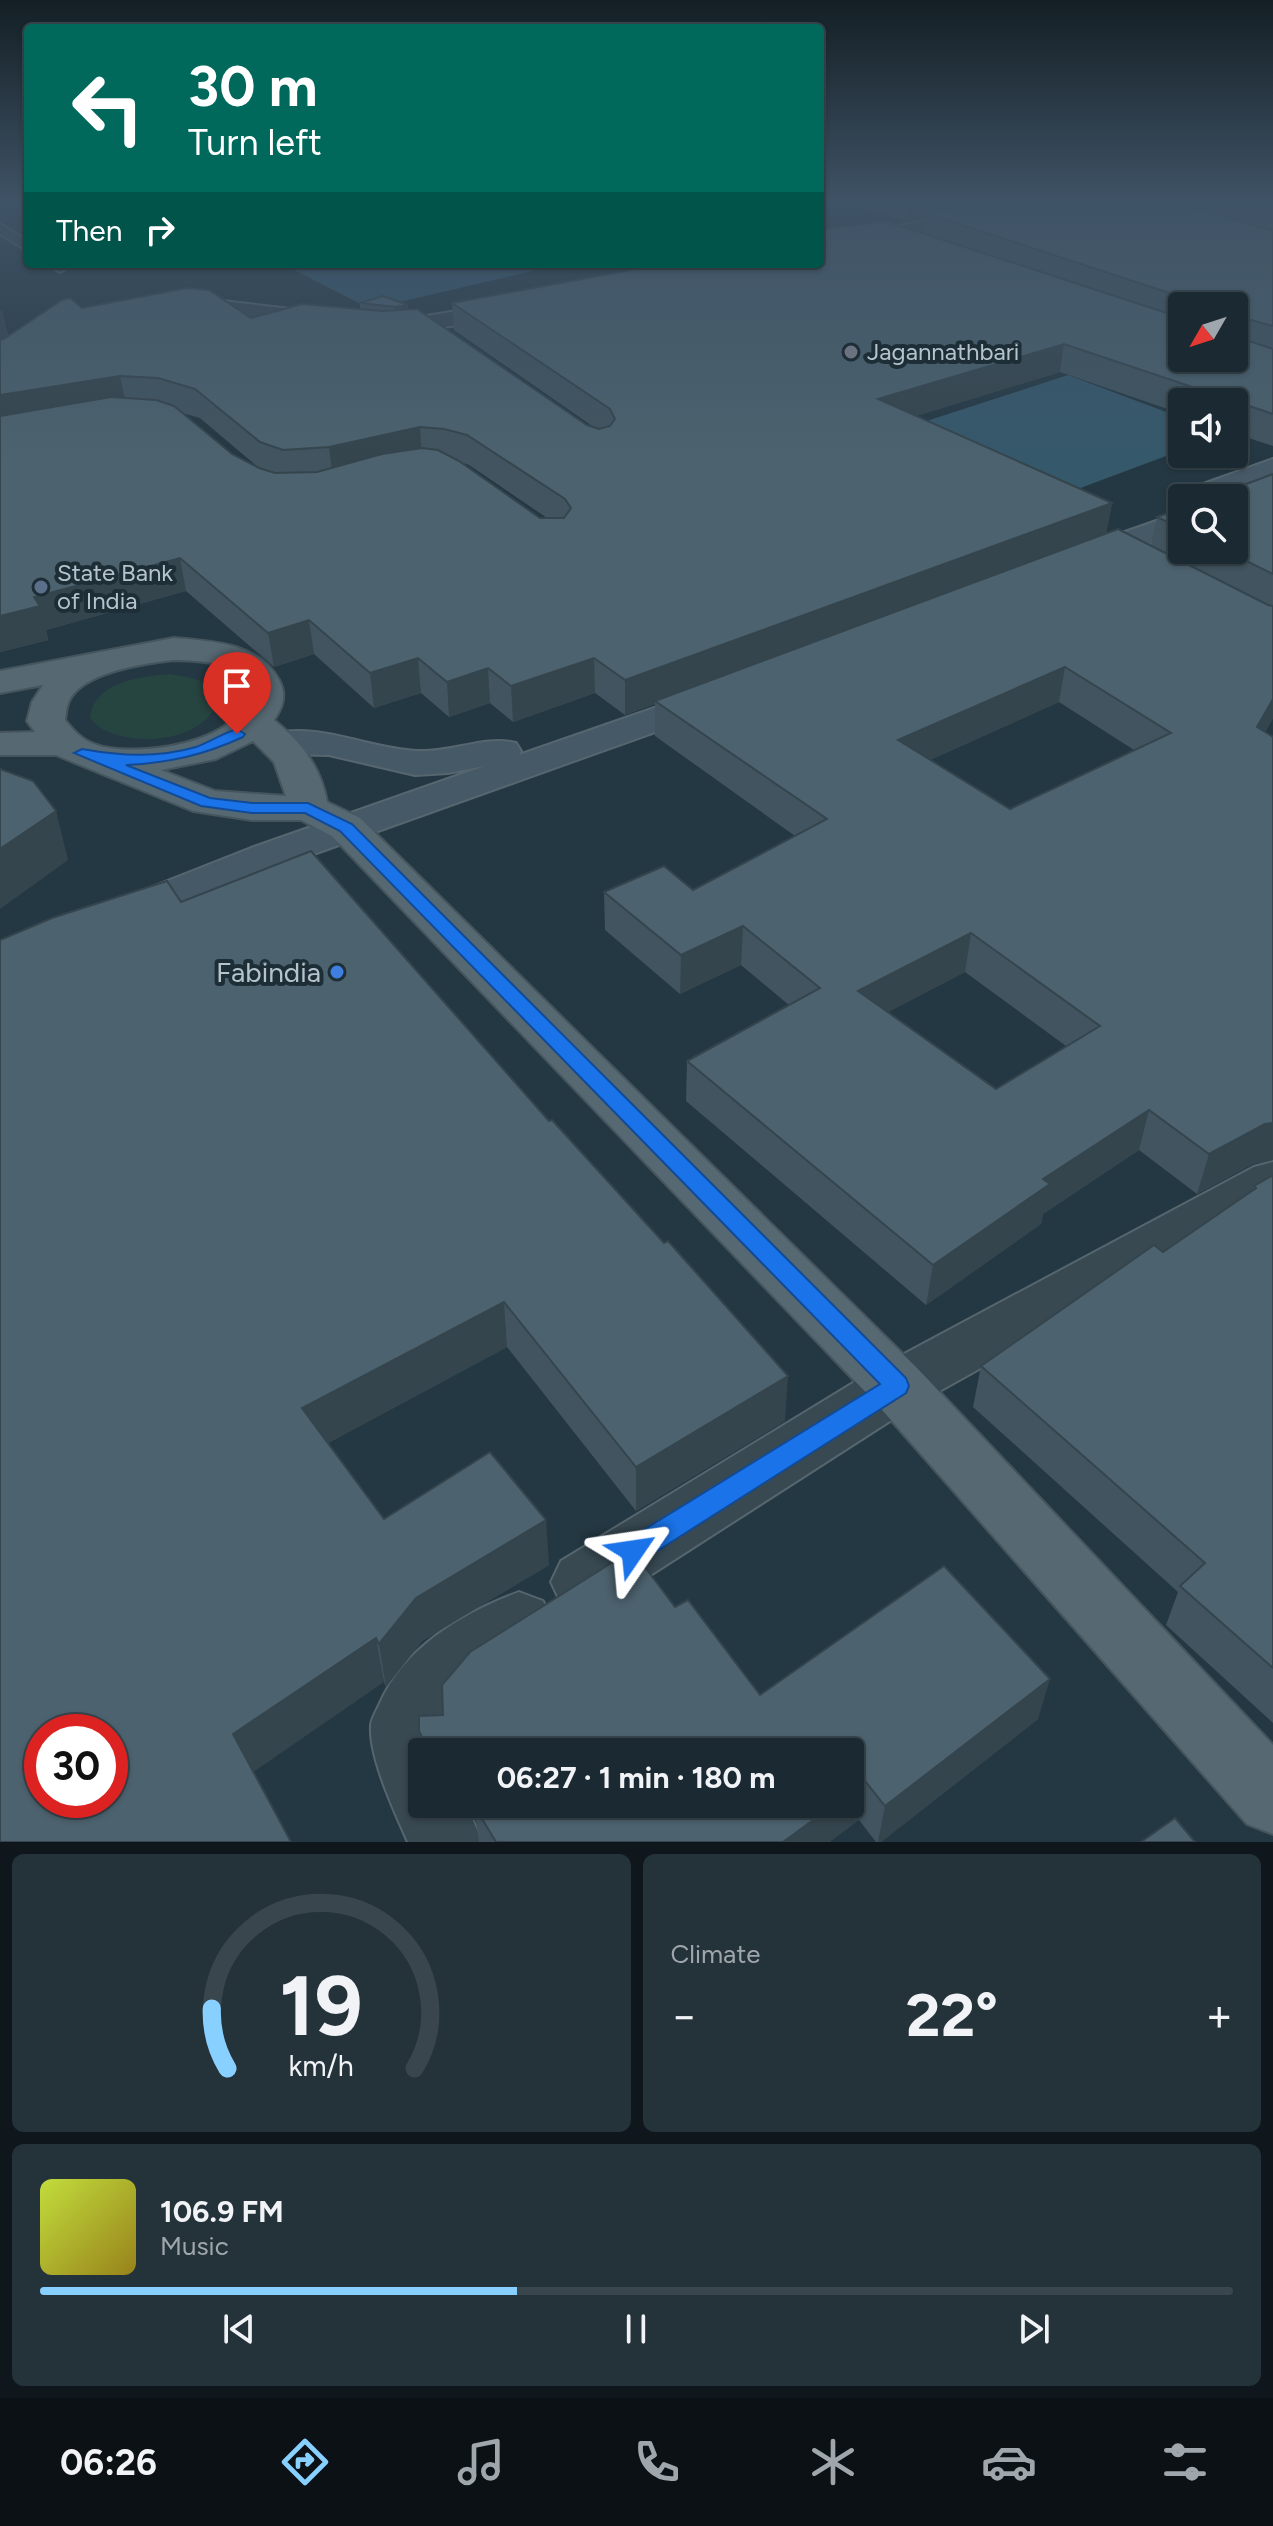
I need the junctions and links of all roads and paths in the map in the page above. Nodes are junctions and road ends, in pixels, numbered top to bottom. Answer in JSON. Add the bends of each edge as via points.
{"nodes":[{"id":1,"x":158,"y":303,"type":"edge"},
{"id":2,"x":530,"y":305,"type":"edge"},
{"id":3,"x":425,"y":325,"type":"junction"},
{"id":4,"x":448,"y":341,"type":"edge"},
{"id":5,"x":1273,"y":468,"type":"edge"},
{"id":6,"x":1230,"y":484,"type":"edge"},
{"id":7,"x":1273,"y":487,"type":"edge"},
{"id":8,"x":1248,"y":496,"type":"edge"},
{"id":9,"x":1168,"y":508,"type":"edge"},
{"id":10,"x":1168,"y":526,"type":"edge"},
{"id":11,"x":1113,"y":546,"type":"junction"},
{"id":12,"x":1153,"y":567,"type":"edge"},
{"id":13,"x":99,"y":664,"type":"junction"},
{"id":14,"x":0,"y":682,"type":"edge"},
{"id":15,"x":266,"y":732,"type":"junction"},
{"id":16,"x":0,"y":744,"type":"edge"},
{"id":17,"x":72,"y":748,"type":"junction"},
{"id":18,"x":327,"y":818,"type":"junction"},
{"id":19,"x":87,"y":929,"type":"edge"},
{"id":20,"x":1273,"y":1181,"type":"edge"},
{"id":21,"x":897,"y":1386,"type":"junction"},
{"id":22,"x":409,"y":1738,"type":"edge"},
{"id":23,"x":1273,"y":1798,"type":"edge"},
{"id":24,"x":434,"y":1818,"type":"edge"},
{"id":25,"x":445,"y":1842,"type":"edge"}],
"edges":[{"from":1,"to":3,"type":"street","via":[[364,326]]},
{"from":2,"to":3,"type":"street"},
{"from":3,"to":4,"type":"street"},
{"from":5,"to":6,"type":"street"},
{"from":7,"to":8,"type":"street"},
{"from":9,"to":11,"type":"street","via":[[1050,560]]},
{"from":10,"to":11,"type":"street"},
{"from":11,"to":12,"type":"street"},
{"from":13,"to":14,"type":"main road"},
{"from":13,"to":15,"type":"main road","via":[[174,649],[241,661],[261,675],[267,694],[259,715]]},
{"from":13,"to":17,"type":"main road","via":[[69,681],[51,700],[46,721]]},
{"from":15,"to":17,"type":"main road","via":[[237,734],[203,750],[161,759],[119,760]]},
{"from":15,"to":18,"type":"main road","via":[[305,780]]},
{"from":15,"to":18,"type":"street","via":[[389,760],[451,762],[510,749],[735,679],[557,757]]},
{"from":16,"to":17,"type":"main road"},
{"from":17,"to":18,"type":"main road","via":[[207,802]]},
{"from":18,"to":19,"type":"street","via":[[239,865]]},
{"from":18,"to":21,"type":"main road"},
{"from":20,"to":21,"type":"street"},
{"from":21,"to":22,"type":"street","via":[[448,1667],[421,1695],[406,1725]]},
{"from":21,"to":23,"type":"main road"},
{"from":24,"to":25,"type":"street"}]}
